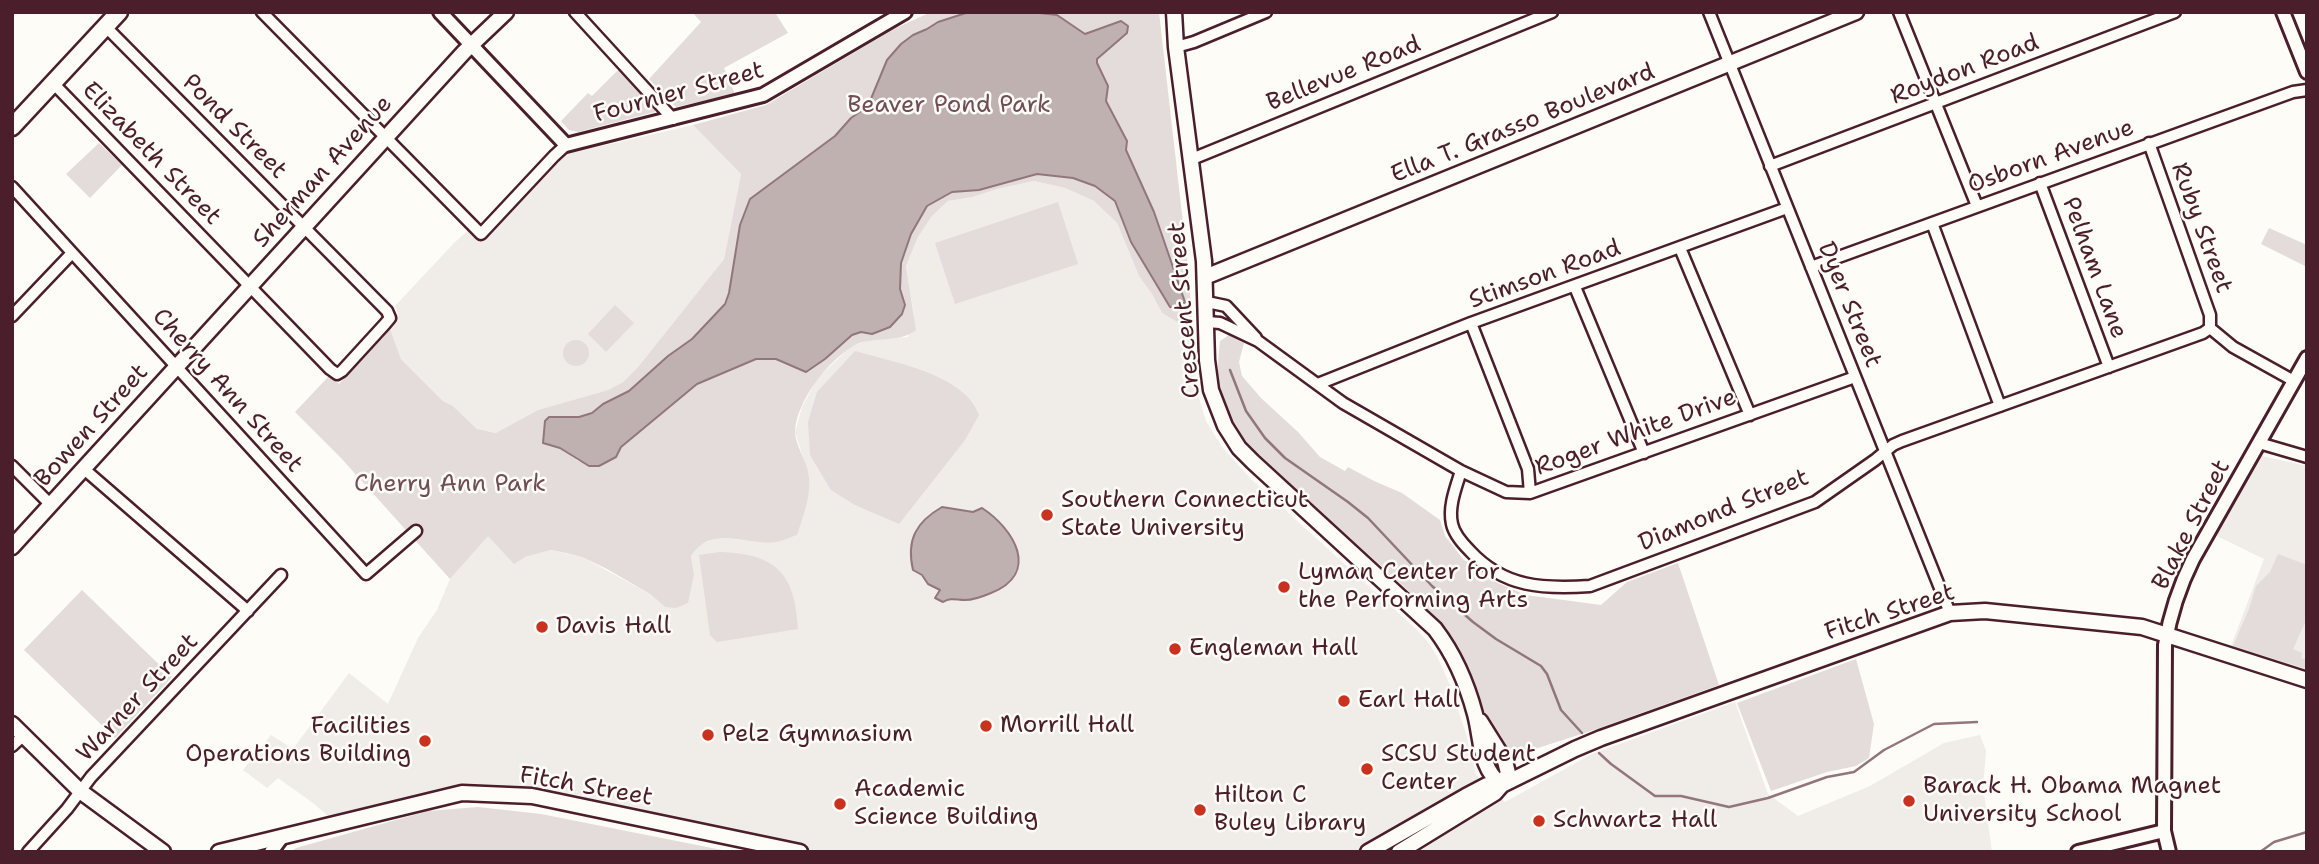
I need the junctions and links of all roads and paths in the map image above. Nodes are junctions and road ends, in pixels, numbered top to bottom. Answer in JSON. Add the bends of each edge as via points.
{"nodes":[{"id":1,"x":118,"y":12,"type":"edge"},
{"id":2,"x":262,"y":12,"type":"edge"},
{"id":3,"x":440,"y":12,"type":"edge"},
{"id":4,"x":506,"y":12,"type":"edge"},
{"id":5,"x":575,"y":12,"type":"edge"},
{"id":6,"x":905,"y":12,"type":"edge"},
{"id":7,"x":1174,"y":12,"type":"edge"},
{"id":8,"x":1266,"y":12,"type":"edge"},
{"id":9,"x":1552,"y":12,"type":"edge"},
{"id":10,"x":1709,"y":12,"type":"edge"},
{"id":11,"x":1856,"y":12,"type":"edge"},
{"id":12,"x":1899,"y":12,"type":"edge"},
{"id":13,"x":2175,"y":12,"type":"edge"},
{"id":14,"x":2283,"y":12,"type":"edge"},
{"id":15,"x":105,"y":26,"type":"junction"},
{"id":16,"x":471,"y":45,"type":"junction"},
{"id":17,"x":1176,"y":47,"type":"junction"},
{"id":18,"x":1730,"y":65,"type":"junction"},
{"id":19,"x":2307,"y":72,"type":"edge"},
{"id":20,"x":53,"y":83,"type":"junction"},
{"id":21,"x":2307,"y":90,"type":"edge"},
{"id":22,"x":1936,"y":104,"type":"junction"},
{"id":23,"x":673,"y":119,"type":"junction"},
{"id":24,"x":12,"y":127,"type":"edge"},
{"id":25,"x":386,"y":137,"type":"junction"},
{"id":26,"x":2149,"y":143,"type":"junction"},
{"id":27,"x":566,"y":145,"type":"junction"},
{"id":28,"x":1192,"y":159,"type":"junction"},
{"id":29,"x":1770,"y":166,"type":"junction"},
{"id":30,"x":2040,"y":183,"type":"junction"},
{"id":31,"x":12,"y":187,"type":"edge"},
{"id":32,"x":1977,"y":206,"type":"junction"},
{"id":33,"x":1787,"y":208,"type":"junction"},
{"id":34,"x":1932,"y":223,"type":"junction"},
{"id":35,"x":303,"y":227,"type":"junction"},
{"id":36,"x":1680,"y":248,"type":"junction"},
{"id":37,"x":72,"y":253,"type":"junction"},
{"id":38,"x":1811,"y":267,"type":"junction"},
{"id":39,"x":1205,"y":277,"type":"junction"},
{"id":40,"x":250,"y":286,"type":"junction"},
{"id":41,"x":1575,"y":287,"type":"junction"},
{"id":42,"x":1207,"y":302,"type":"junction"},
{"id":43,"x":12,"y":316,"type":"edge"},
{"id":44,"x":1207,"y":323,"type":"junction"},
{"id":45,"x":1471,"y":323,"type":"junction"},
{"id":46,"x":2210,"y":328,"type":"junction"},
{"id":47,"x":1258,"y":341,"type":"junction"},
{"id":48,"x":2307,"y":358,"type":"edge"},
{"id":49,"x":176,"y":366,"type":"junction"},
{"id":50,"x":2109,"y":367,"type":"junction"},
{"id":51,"x":337,"y":374,"type":"joint"},
{"id":52,"x":1855,"y":377,"type":"junction"},
{"id":53,"x":2294,"y":381,"type":"junction"},
{"id":54,"x":1318,"y":384,"type":"junction"},
{"id":55,"x":2000,"y":406,"type":"junction"},
{"id":56,"x":1750,"y":415,"type":"junction"},
{"id":57,"x":2259,"y":443,"type":"junction"},
{"id":58,"x":1885,"y":452,"type":"junction"},
{"id":59,"x":1644,"y":453,"type":"junction"},
{"id":60,"x":2307,"y":457,"type":"edge"},
{"id":61,"x":12,"y":466,"type":"edge"},
{"id":62,"x":84,"y":469,"type":"junction"},
{"id":63,"x":1461,"y":471,"type":"junction"},
{"id":64,"x":1530,"y":493,"type":"junction"},
{"id":65,"x":51,"y":505,"type":"junction"},
{"id":66,"x":416,"y":530,"type":"dead end"},
{"id":67,"x":12,"y":547,"type":"edge"},
{"id":68,"x":281,"y":575,"type":"dead end"},
{"id":69,"x":248,"y":611,"type":"junction"},
{"id":70,"x":1950,"y":613,"type":"junction"},
{"id":71,"x":2167,"y":634,"type":"junction"},
{"id":72,"x":2307,"y":680,"type":"edge"},
{"id":73,"x":12,"y":724,"type":"edge"},
{"id":74,"x":24,"y":735,"type":"junction"},
{"id":75,"x":12,"y":746,"type":"edge"},
{"id":76,"x":1502,"y":785,"type":"junction"},
{"id":77,"x":80,"y":791,"type":"junction"},
{"id":78,"x":2164,"y":831,"type":"junction"},
{"id":79,"x":282,"y":837,"type":"junction"},
{"id":80,"x":28,"y":852,"type":"edge"},
{"id":81,"x":163,"y":852,"type":"edge"},
{"id":82,"x":219,"y":852,"type":"edge"},
{"id":83,"x":271,"y":852,"type":"edge"},
{"id":84,"x":800,"y":852,"type":"edge"},
{"id":85,"x":1368,"y":852,"type":"edge"},
{"id":86,"x":1399,"y":852,"type":"edge"},
{"id":87,"x":2078,"y":852,"type":"edge"},
{"id":88,"x":2169,"y":852,"type":"edge"}],
"edges":[{"from":1,"to":15,"type":"main road"},
{"from":2,"to":25,"type":"street"},
{"from":3,"to":16,"type":"street"},
{"from":4,"to":16,"type":"main road","name":"Sherman Avenue"},
{"from":5,"to":23,"type":"street"},
{"from":6,"to":23,"type":"street","name":"Fournier Street","via":[[771,92]]},
{"from":7,"to":17,"type":"main road","name":"Crescent Street"},
{"from":8,"to":17,"type":"street"},
{"from":9,"to":28,"type":"street","name":"Bellevue Road"},
{"from":10,"to":18,"type":"street","name":"Dyer Street"},
{"from":11,"to":18,"type":"main road","name":"Ella T. Grasso Boulevard"},
{"from":12,"to":22,"type":"street"},
{"from":13,"to":22,"type":"street","name":"Roydon Road"},
{"from":14,"to":19,"type":"street"},
{"from":15,"to":20,"type":"main road"},
{"from":15,"to":35,"type":"street","name":"Pond Street"},
{"from":16,"to":25,"type":"main road","name":"Sherman Avenue"},
{"from":16,"to":27,"type":"street"},
{"from":17,"to":28,"type":"main road","name":"Crescent Street"},
{"from":18,"to":29,"type":"street","name":"Dyer Street"},
{"from":18,"to":39,"type":"main road","name":"Ella T. Grasso Boulevard"},
{"from":20,"to":24,"type":"main road"},
{"from":20,"to":40,"type":"street","name":"Elizabeth Street"},
{"from":21,"to":26,"type":"street","name":"Osborn Avenue"},
{"from":22,"to":29,"type":"street","name":"Roydon Road"},
{"from":22,"to":32,"type":"street"},
{"from":23,"to":27,"type":"street","name":"Fournier Street"},
{"from":25,"to":27,"type":"street","name":"Fournier Street","via":[[481,234]]},
{"from":25,"to":35,"type":"main road","name":"Sherman Avenue"},
{"from":26,"to":30,"type":"street","name":"Osborn Avenue"},
{"from":26,"to":46,"type":"street","name":"Ruby Street","via":[[2210,315]]},
{"from":28,"to":39,"type":"main road","name":"Crescent Street"},
{"from":29,"to":33,"type":"street","name":"Dyer Street"},
{"from":30,"to":32,"type":"street","name":"Osborn Avenue"},
{"from":30,"to":50,"type":"street","name":"Pelham Lane"},
{"from":31,"to":37,"type":"street","name":"Cherry Ann Street"},
{"from":32,"to":34,"type":"street","name":"Osborn Avenue"},
{"from":33,"to":36,"type":"street","name":"Stimson Road"},
{"from":33,"to":38,"type":"street","name":"Dyer Street"},
{"from":34,"to":38,"type":"street","name":"Osborn Avenue"},
{"from":34,"to":55,"type":"street"},
{"from":35,"to":40,"type":"main road","name":"Sherman Avenue"},
{"from":35,"to":51,"type":"street","name":"Pond Street","via":[[390,318]]},
{"from":36,"to":41,"type":"street","name":"Stimson Road"},
{"from":36,"to":56,"type":"street"},
{"from":37,"to":43,"type":"street"},
{"from":37,"to":49,"type":"street","name":"Cherry Ann Street"},
{"from":38,"to":52,"type":"street","name":"Dyer Street"},
{"from":39,"to":42,"type":"main road","name":"Crescent Street"},
{"from":40,"to":49,"type":"main road","name":"Sherman Avenue"},
{"from":40,"to":51,"type":"street","name":"Elizabeth Street"},
{"from":41,"to":45,"type":"street","name":"Stimson Road"},
{"from":41,"to":59,"type":"street"},
{"from":42,"to":44,"type":"main road","name":"Crescent Street"},
{"from":42,"to":47,"type":"street","name":"Roger White Drive","via":[[1231,310]]},
{"from":44,"to":47,"type":"street","name":"Roger White Drive","via":[[1220,323]]},
{"from":44,"to":76,"type":"main road","name":"Crescent Street","via":[[1211,390],[1232,437],[1435,629],[1454,659],[1475,714],[1487,770]]},
{"from":45,"to":54,"type":"street","name":"Stimson Road"},
{"from":45,"to":64,"type":"street","via":[[1528,469]]},
{"from":46,"to":50,"type":"street","name":"Diamond Street"},
{"from":46,"to":53,"type":"street","via":[[2233,347]]},
{"from":47,"to":54,"type":"street","name":"Roger White Drive"},
{"from":48,"to":53,"type":"street","name":"Blake Street"},
{"from":49,"to":62,"type":"main road","name":"Bowen Street"},
{"from":49,"to":66,"type":"street","name":"Cherry Ann Street","via":[[366,574]]},
{"from":50,"to":55,"type":"street","name":"Diamond Street"},
{"from":52,"to":56,"type":"street","name":"Roger White Drive"},
{"from":52,"to":58,"type":"street","name":"Dyer Street"},
{"from":53,"to":57,"type":"street","name":"Blake Street"},
{"from":54,"to":63,"type":"street","name":"Roger White Drive"},
{"from":55,"to":58,"type":"street","name":"Diamond Street","via":[[1902,440]]},
{"from":56,"to":59,"type":"street","name":"Roger White Drive"},
{"from":57,"to":60,"type":"street"},
{"from":57,"to":71,"type":"street","name":"Blake Street","via":[[2185,574]]},
{"from":58,"to":63,"type":"street","name":"Diamond Street","via":[[1815,502],[1590,586],[1554,588],[1511,580],[1493,571],[1461,542],[1452,525],[1451,507]]},
{"from":58,"to":70,"type":"street","name":"Dyer Street"},
{"from":59,"to":64,"type":"street","name":"Roger White Drive"},
{"from":61,"to":65,"type":"street"},
{"from":62,"to":65,"type":"main road","name":"Bowen Street"},
{"from":62,"to":69,"type":"street"},
{"from":63,"to":64,"type":"street","name":"Roger White Drive","via":[[1506,492]]},
{"from":65,"to":67,"type":"main road","name":"Bowen Street"},
{"from":68,"to":69,"type":"street","name":"Warner Street"},
{"from":69,"to":77,"type":"street","name":"Warner Street"},
{"from":70,"to":71,"type":"main road","name":"Fitch Street","via":[[1985,611],[2084,619]]},
{"from":70,"to":76,"type":"main road","name":"Fitch Street","via":[[1601,738]]},
{"from":71,"to":72,"type":"main road","name":"Fitch Street"},
{"from":71,"to":78,"type":"street","name":"Blake Street"},
{"from":73,"to":74,"type":"main road"},
{"from":74,"to":75,"type":"street"},
{"from":74,"to":77,"type":"main road"},
{"from":76,"to":85,"type":"main road","name":"Fitch Street","via":[[1487,785]]},
{"from":76,"to":86,"type":"main road","name":"Fitch Street"},
{"from":77,"to":80,"type":"street","name":"Warner Street"},
{"from":77,"to":81,"type":"main road"},
{"from":78,"to":87,"type":"street"},
{"from":78,"to":88,"type":"street","name":"Blake Street"},
{"from":79,"to":82,"type":"main road","name":"Fitch Street"},
{"from":79,"to":83,"type":"street"},
{"from":79,"to":84,"type":"main road","name":"Fitch Street","via":[[461,793],[532,796]]}]}
